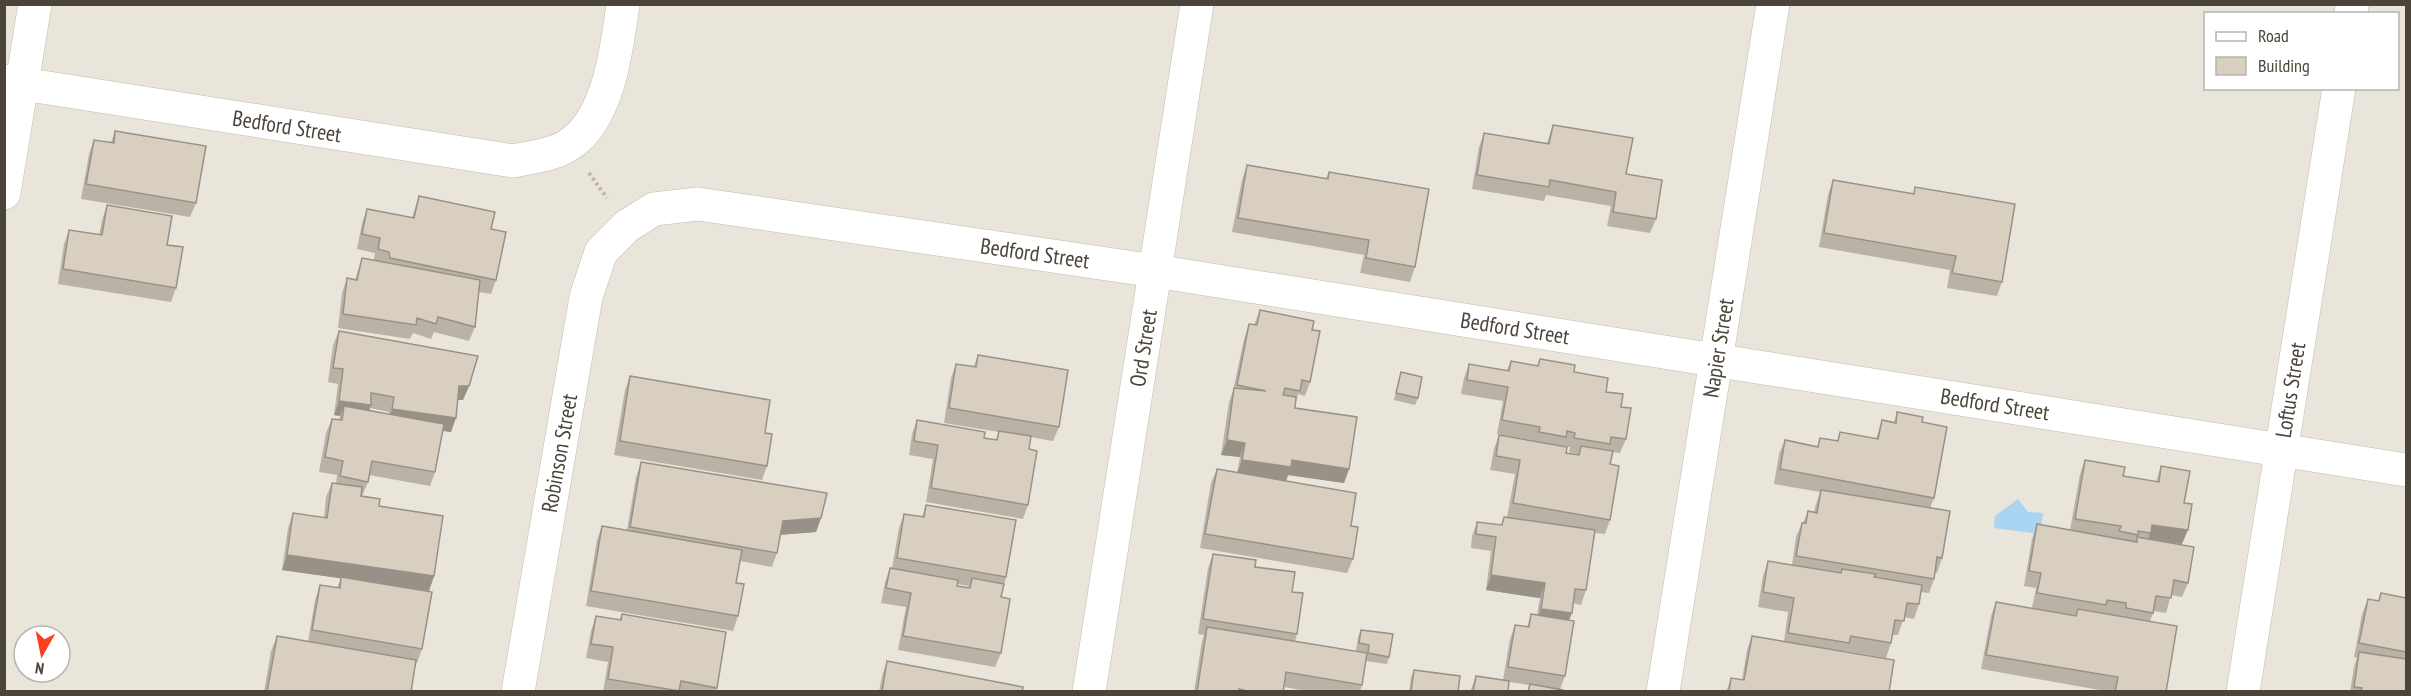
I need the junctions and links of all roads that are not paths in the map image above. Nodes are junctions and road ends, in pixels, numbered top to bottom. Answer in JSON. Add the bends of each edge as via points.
{"nodes":[{"id":1,"x":35,"y":4,"type":"edge"},
{"id":2,"x":623,"y":4,"type":"edge"},
{"id":3,"x":1197,"y":4,"type":"edge"},
{"id":4,"x":1773,"y":4,"type":"edge"},
{"id":5,"x":13,"y":83,"type":"edge"},
{"id":6,"x":2339,"y":90,"type":"edge"},
{"id":7,"x":4,"y":193,"type":"edge"},
{"id":8,"x":627,"y":226,"type":"joint"},
{"id":9,"x":1155,"y":270,"type":"junction"},
{"id":10,"x":1716,"y":359,"type":"junction"},
{"id":11,"x":2281,"y":449,"type":"junction"},
{"id":12,"x":2406,"y":470,"type":"edge"},
{"id":13,"x":518,"y":692,"type":"edge"},
{"id":14,"x":1089,"y":692,"type":"edge"},
{"id":15,"x":1663,"y":692,"type":"edge"},
{"id":16,"x":2243,"y":692,"type":"edge"}],
"edges":[{"from":1,"to":5,"type":"street"},
{"from":2,"to":5,"type":"street","name":"Bedford Street","via":[[615,58],[588,129],[569,146],[513,161]]},
{"from":3,"to":9,"type":"street","name":"Ord Street"},
{"from":4,"to":10,"type":"street","name":"Napier Street"},
{"from":5,"to":7,"type":"street"},
{"from":6,"to":11,"type":"street","name":"Loftus Street"},
{"from":8,"to":9,"type":"street","name":"Bedford Street","via":[[654,209],[698,204]]},
{"from":8,"to":13,"type":"street","name":"Robinson Street","via":[[601,252],[586,297]]},
{"from":9,"to":10,"type":"street","name":"Bedford Street"},
{"from":9,"to":14,"type":"street","name":"Ord Street"},
{"from":10,"to":11,"type":"street","name":"Bedford Street"},
{"from":10,"to":15,"type":"street","name":"Napier Street"},
{"from":11,"to":12,"type":"street","name":"Bedford Street"},
{"from":11,"to":16,"type":"street","name":"Loftus Street"}]}
